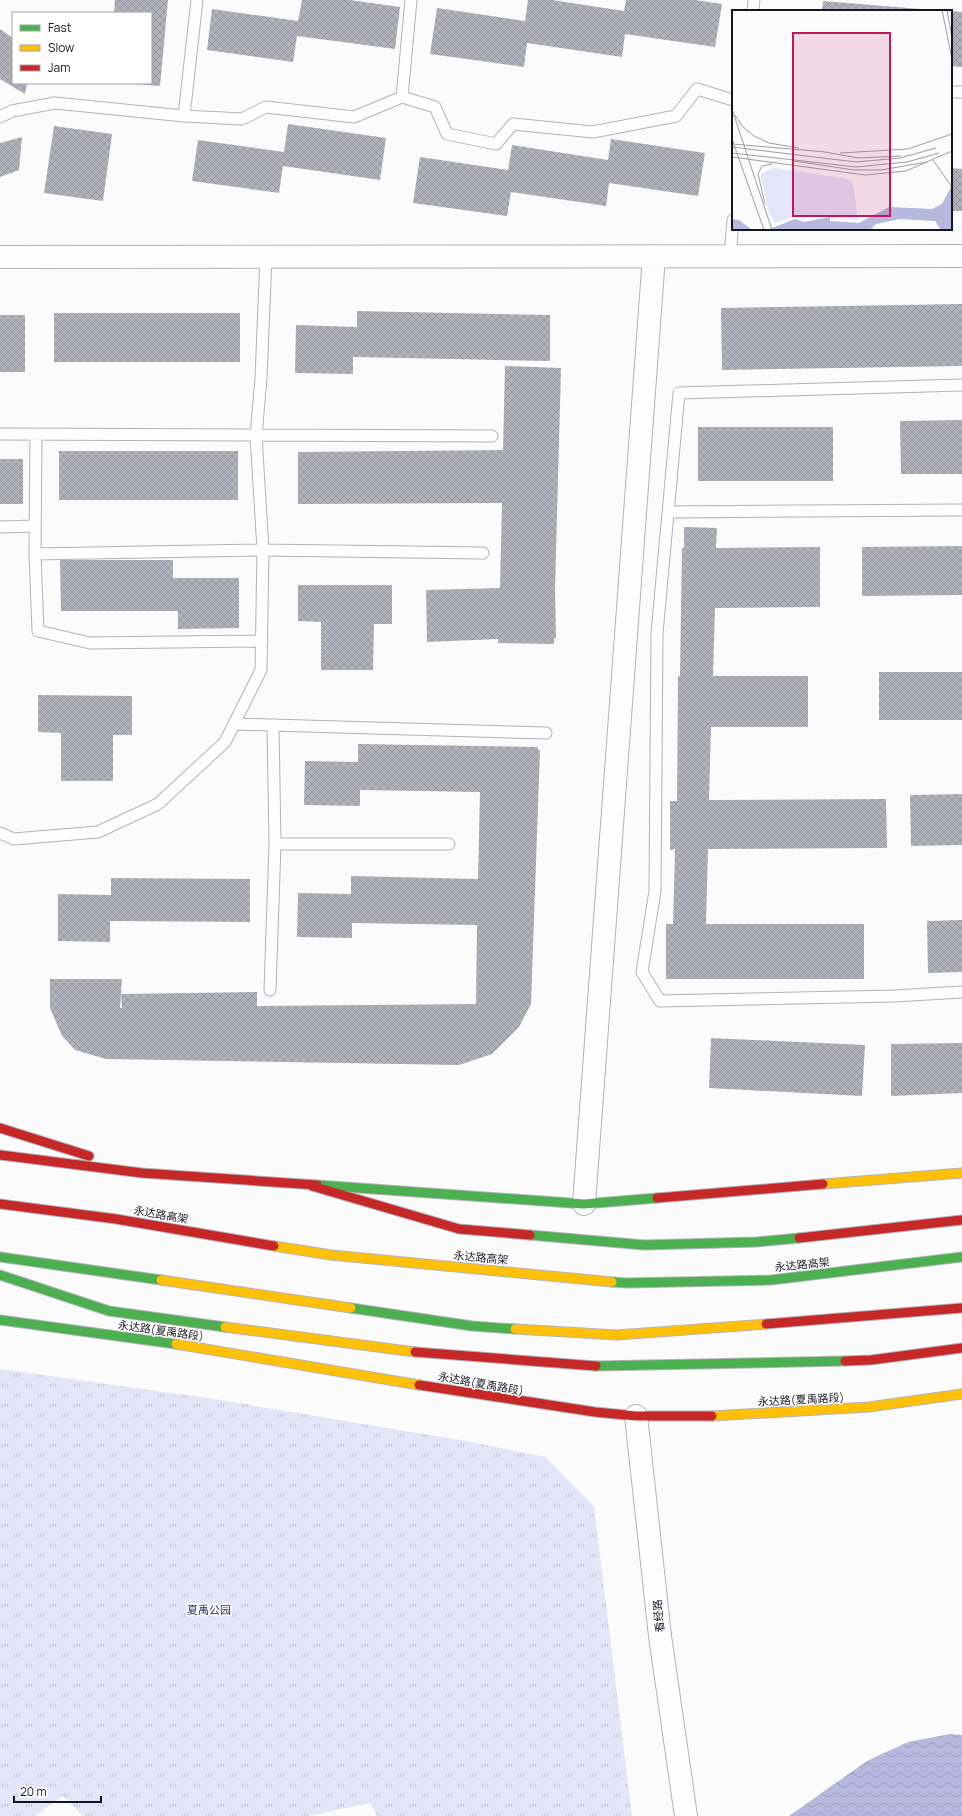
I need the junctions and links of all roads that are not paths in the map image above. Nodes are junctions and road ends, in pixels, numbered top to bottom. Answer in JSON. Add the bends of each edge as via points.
{"nodes":[{"id":1,"x":197,"y":0,"type":"edge"},
{"id":2,"x":411,"y":0,"type":"edge"},
{"id":3,"x":754,"y":0,"type":"edge"},
{"id":4,"x":753,"y":10,"type":"edge"},
{"id":5,"x":402,"y":97,"type":"junction"},
{"id":6,"x":732,"y":100,"type":"edge"},
{"id":7,"x":184,"y":116,"type":"junction"},
{"id":8,"x":0,"y":117,"type":"edge"},
{"id":9,"x":732,"y":230,"type":"edge"},
{"id":10,"x":654,"y":256,"type":"junction"},
{"id":11,"x":730,"y":256,"type":"junction"},
{"id":12,"x":962,"y":256,"type":"edge"},
{"id":13,"x":0,"y":257,"type":"edge"},
{"id":14,"x":266,"y":257,"type":"junction"},
{"id":15,"x":962,"y":385,"type":"edge"},
{"id":16,"x":0,"y":434,"type":"edge"},
{"id":17,"x":36,"y":435,"type":"junction"},
{"id":18,"x":256,"y":436,"type":"junction"},
{"id":19,"x":492,"y":436,"type":"dead end"},
{"id":20,"x":962,"y":510,"type":"edge"},
{"id":21,"x":668,"y":512,"type":"junction"},
{"id":22,"x":35,"y":526,"type":"junction"},
{"id":23,"x":0,"y":527,"type":"edge"},
{"id":24,"x":263,"y":550,"type":"junction"},
{"id":25,"x":483,"y":553,"type":"dead end"},
{"id":26,"x":35,"y":554,"type":"junction"},
{"id":27,"x":262,"y":641,"type":"junction"},
{"id":28,"x":234,"y":724,"type":"junction"},
{"id":29,"x":273,"y":725,"type":"junction"},
{"id":30,"x":546,"y":733,"type":"dead end"},
{"id":31,"x":0,"y":833,"type":"edge"},
{"id":32,"x":275,"y":844,"type":"junction"},
{"id":33,"x":449,"y":844,"type":"dead end"},
{"id":34,"x":270,"y":990,"type":"dead end"},
{"id":35,"x":962,"y":992,"type":"edge"},
{"id":36,"x":0,"y":1128,"type":"edge"},
{"id":37,"x":0,"y":1155,"type":"edge"},
{"id":38,"x":962,"y":1172,"type":"edge"},
{"id":39,"x":142,"y":1173,"type":"junction"},
{"id":40,"x":312,"y":1186,"type":"junction"},
{"id":41,"x":0,"y":1204,"type":"edge"},
{"id":42,"x":584,"y":1204,"type":"junction"},
{"id":43,"x":962,"y":1220,"type":"edge"},
{"id":44,"x":0,"y":1257,"type":"edge"},
{"id":45,"x":962,"y":1257,"type":"edge"},
{"id":46,"x":0,"y":1275,"type":"edge"},
{"id":47,"x":962,"y":1308,"type":"edge"},
{"id":48,"x":0,"y":1320,"type":"edge"},
{"id":49,"x":962,"y":1348,"type":"edge"},
{"id":50,"x":962,"y":1394,"type":"edge"},
{"id":51,"x":636,"y":1416,"type":"junction"},
{"id":52,"x":686,"y":1816,"type":"edge"}],
"edges":[{"from":1,"to":7,"type":"lane"},
{"from":2,"to":5,"type":"lane"},
{"from":3,"to":4,"type":"lane"},
{"from":5,"to":6,"type":"lane","via":[[434,107],[447,134],[496,144],[512,124],[593,132],[676,116],[697,89]]},
{"from":5,"to":7,"type":"lane","via":[[354,117],[266,107],[242,119]]},
{"from":7,"to":8,"type":"lane","via":[[55,103],[12,111]]},
{"from":9,"to":11,"type":"lane"},
{"from":10,"to":11,"type":"street"},
{"from":10,"to":14,"type":"street"},
{"from":10,"to":42,"type":"street"},
{"from":11,"to":12,"type":"street"},
{"from":13,"to":14,"type":"street"},
{"from":14,"to":18,"type":"lane"},
{"from":15,"to":21,"type":"lane","via":[[679,393]]},
{"from":16,"to":17,"type":"lane"},
{"from":17,"to":18,"type":"lane"},
{"from":17,"to":22,"type":"lane"},
{"from":18,"to":19,"type":"lane"},
{"from":18,"to":24,"type":"lane"},
{"from":20,"to":21,"type":"lane"},
{"from":21,"to":35,"type":"lane","via":[[658,633],[655,891],[642,972],[660,1001]]},
{"from":22,"to":23,"type":"lane"},
{"from":22,"to":26,"type":"lane"},
{"from":24,"to":25,"type":"lane"},
{"from":24,"to":26,"type":"lane"},
{"from":24,"to":27,"type":"lane"},
{"from":26,"to":27,"type":"lane","via":[[38,631],[90,643]]},
{"from":27,"to":28,"type":"lane","via":[[261,670]]},
{"from":28,"to":29,"type":"lane"},
{"from":28,"to":31,"type":"lane","via":[[225,742],[158,804],[98,832],[14,839]]},
{"from":29,"to":30,"type":"lane"},
{"from":29,"to":32,"type":"lane"},
{"from":32,"to":33,"type":"lane"},
{"from":32,"to":34,"type":"lane"},
{"from":36,"to":39,"type":"main road"},
{"from":37,"to":39,"type":"main road"},
{"from":38,"to":42,"type":"main road"},
{"from":39,"to":40,"type":"main road"},
{"from":40,"to":42,"type":"main road"},
{"from":40,"to":43,"type":"main road","via":[[459,1229],[644,1245],[757,1242]]},
{"from":41,"to":45,"type":"main road","name":"永达路高架","via":[[116,1219],[331,1255],[626,1283],[771,1280]]},
{"from":44,"to":47,"type":"main road","via":[[472,1326],[618,1334]]},
{"from":46,"to":49,"type":"main road","via":[[109,1311],[422,1353],[600,1366],[871,1360]]},
{"from":48,"to":51,"type":"main road","name":"永达路(夏禹路段)","via":[[196,1347],[509,1400]]},
{"from":50,"to":51,"type":"main road","name":"永达路(夏禹路段)","via":[[870,1407],[715,1416]]},
{"from":51,"to":52,"type":"street","name":"看经路","via":[[660,1636]]}]}
